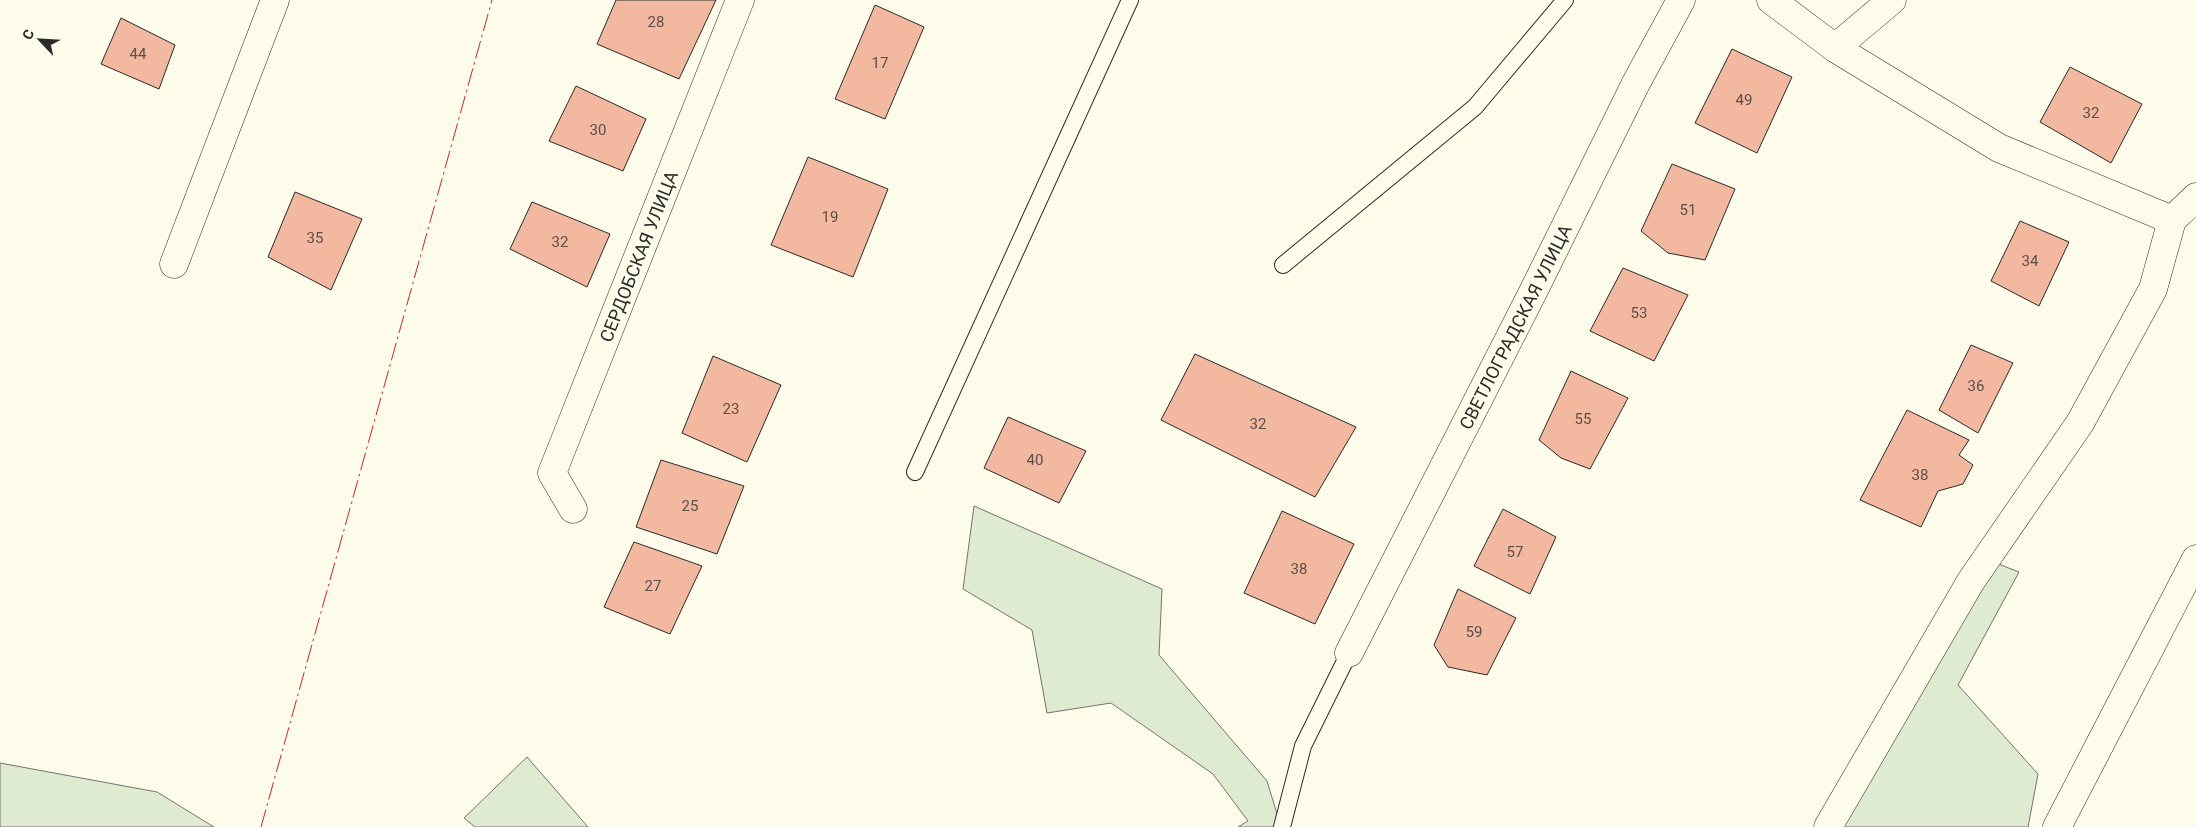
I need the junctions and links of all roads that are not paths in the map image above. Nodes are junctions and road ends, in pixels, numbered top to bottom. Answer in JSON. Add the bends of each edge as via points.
{"nodes":[{"id":1,"x":275,"y":0,"type":"edge"},
{"id":2,"x":740,"y":0,"type":"edge"},
{"id":3,"x":1130,"y":0,"type":"edge"},
{"id":4,"x":1565,"y":0,"type":"edge"},
{"id":5,"x":1681,"y":0,"type":"edge"},
{"id":6,"x":1771,"y":0,"type":"edge"},
{"id":7,"x":1892,"y":0,"type":"edge"},
{"id":8,"x":1835,"y":48,"type":"junction"},
{"id":9,"x":2196,"y":196,"type":"edge"},
{"id":10,"x":2172,"y":220,"type":"junction"},
{"id":11,"x":174,"y":264,"type":"dead end"},
{"id":12,"x":1283,"y":265,"type":"dead end"},
{"id":13,"x":915,"y":472,"type":"dead end"},
{"id":14,"x":573,"y":509,"type":"dead end"},
{"id":15,"x":2196,"y":559,"type":"edge"},
{"id":16,"x":1348,"y":653,"type":"joint"},
{"id":17,"x":1282,"y":827,"type":"edge"},
{"id":18,"x":1828,"y":827,"type":"edge"},
{"id":19,"x":2057,"y":827,"type":"edge"}],
"edges":[{"from":1,"to":11,"type":"street"},
{"from":2,"to":14,"type":"street","name":"СЕРДОБСКАЯ УЛИЦА","via":[[552,473]]},
{"from":3,"to":13,"type":"lane"},
{"from":4,"to":12,"type":"lane","via":[[1475,107]]},
{"from":5,"to":16,"type":"street","name":"СВЕТЛОГРАДСКАЯ УЛИЦА"},
{"from":6,"to":8,"type":"street"},
{"from":7,"to":8,"type":"street"},
{"from":8,"to":10,"type":"street","via":[[1999,148]]},
{"from":9,"to":10,"type":"street"},
{"from":10,"to":18,"type":"street","via":[[2153,289],[2080,423],[1971,581]]},
{"from":15,"to":19,"type":"street"},
{"from":16,"to":17,"type":"lane","via":[[1303,746]]}]}
